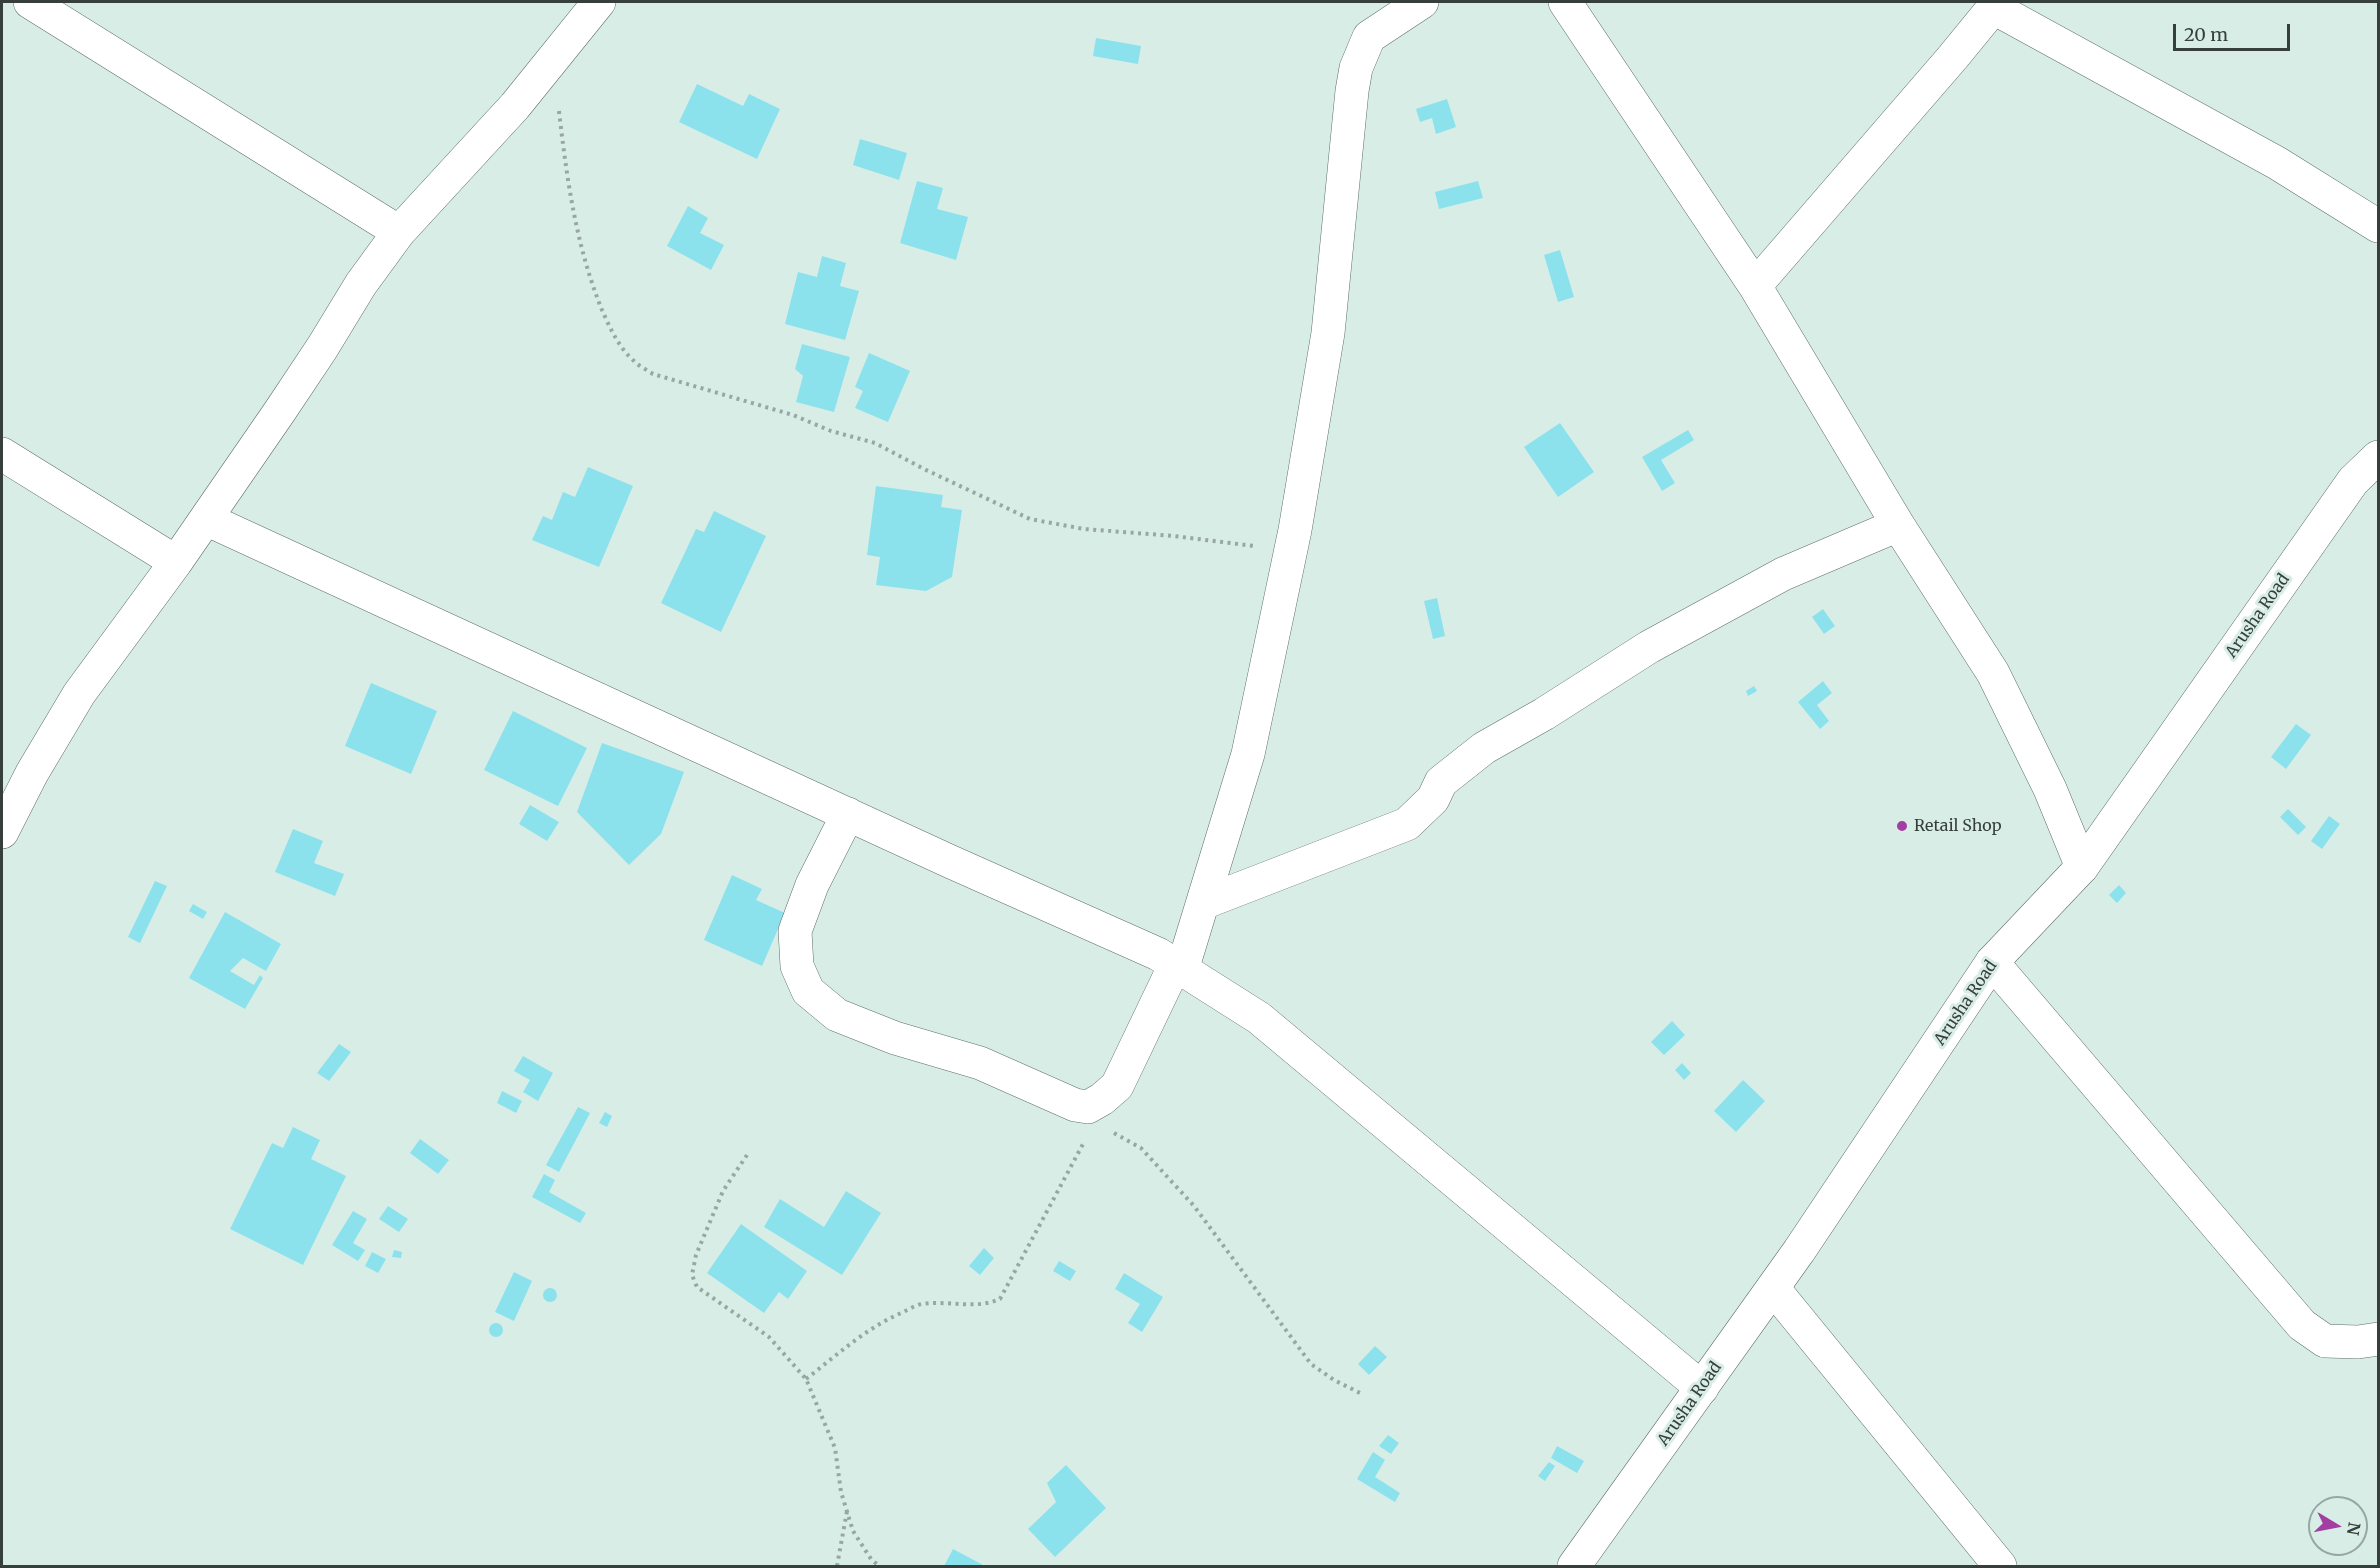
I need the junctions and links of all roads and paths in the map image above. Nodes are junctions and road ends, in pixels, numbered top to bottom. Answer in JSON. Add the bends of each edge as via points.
{"nodes":[{"id":1,"x":30,"y":2,"type":"edge"},
{"id":2,"x":599,"y":2,"type":"edge"},
{"id":3,"x":1422,"y":2,"type":"edge"},
{"id":4,"x":1565,"y":2,"type":"edge"},
{"id":5,"x":1996,"y":4,"type":"edge"},
{"id":6,"x":553,"y":58,"type":"junction"},
{"id":7,"x":2379,"y":226,"type":"edge"},
{"id":8,"x":399,"y":232,"type":"junction"},
{"id":9,"x":1755,"y":286,"type":"junction"},
{"id":10,"x":2,"y":454,"type":"edge"},
{"id":11,"x":2379,"y":457,"type":"edge"},
{"id":12,"x":206,"y":519,"type":"junction"},
{"id":13,"x":1898,"y":525,"type":"junction"},
{"id":14,"x":1291,"y":551,"type":"junction"},
{"id":15,"x":176,"y":562,"type":"junction"},
{"id":16,"x":848,"y":814,"type":"junction"},
{"id":17,"x":2,"y":832,"type":"edge"},
{"id":18,"x":2082,"y":867,"type":"junction"},
{"id":19,"x":1203,"y":903,"type":"junction"},
{"id":20,"x":1992,"y":962,"type":"junction"},
{"id":21,"x":1179,"y":967,"type":"junction"},
{"id":22,"x":1097,"y":1111,"type":"junction"},
{"id":23,"x":747,"y":1155,"type":"dead end"},
{"id":24,"x":1773,"y":1288,"type":"junction"},
{"id":25,"x":2379,"y":1340,"type":"edge"},
{"id":26,"x":806,"y":1379,"type":"junction"},
{"id":27,"x":1702,"y":1388,"type":"junction"},
{"id":28,"x":1360,"y":1393,"type":"dead end"},
{"id":29,"x":847,"y":1510,"type":"junction"},
{"id":30,"x":837,"y":1566,"type":"edge"},
{"id":31,"x":879,"y":1566,"type":"edge"},
{"id":32,"x":1574,"y":1566,"type":"edge"},
{"id":33,"x":2000,"y":1566,"type":"edge"}],
"edges":[{"from":1,"to":8,"type":"street"},
{"from":2,"to":6,"type":"street"},
{"from":3,"to":14,"type":"street","via":[[1369,37],[1356,68],[1328,333]]},
{"from":4,"to":9,"type":"street"},
{"from":5,"to":7,"type":"street","via":[[2277,163]]},
{"from":5,"to":9,"type":"street"},
{"from":6,"to":8,"type":"street","via":[[515,106]]},
{"from":6,"to":14,"type":"path","via":[[566,168],[588,276],[612,332],[633,361],[653,374],[875,443],[1030,519],[1084,529]]},
{"from":8,"to":12,"type":"street"},
{"from":9,"to":13,"type":"street"},
{"from":10,"to":15,"type":"street"},
{"from":11,"to":18,"type":"street","name":"Arusha Road","via":[[2353,481]]},
{"from":12,"to":15,"type":"street"},
{"from":12,"to":16,"type":"street"},
{"from":13,"to":18,"type":"street","via":[[1993,673],[2050,789]]},
{"from":13,"to":19,"type":"street","via":[[1783,574],[1649,647],[1485,748],[1441,782],[1433,799],[1407,824]]},
{"from":14,"to":19,"type":"street","via":[[1248,754]]},
{"from":15,"to":17,"type":"street","via":[[79,694]]},
{"from":16,"to":21,"type":"street"},
{"from":16,"to":22,"type":"street","via":[[812,885],[795,931],[797,966],[808,991],[837,1015],[895,1038],[980,1063]]},
{"from":18,"to":20,"type":"street","name":"Arusha Road"},
{"from":19,"to":21,"type":"street"},
{"from":20,"to":24,"type":"street","name":"Arusha Road"},
{"from":20,"to":25,"type":"street","via":[[2302,1325],[2325,1341]]},
{"from":21,"to":22,"type":"street","via":[[1117,1086]]},
{"from":21,"to":27,"type":"street","via":[[1259,1018]]},
{"from":22,"to":26,"type":"path","via":[[1000,1299],[970,1305],[920,1304],[869,1329]]},
{"from":22,"to":28,"type":"path","via":[[1141,1148],[1194,1206],[1311,1364]]},
{"from":23,"to":26,"type":"path","via":[[723,1191],[692,1275],[697,1287],[769,1337]]},
{"from":24,"to":27,"type":"street","name":"Arusha Road"},
{"from":24,"to":33,"type":"street"},
{"from":26,"to":29,"type":"path","via":[[835,1448]]},
{"from":27,"to":32,"type":"street","name":"Arusha Road"},
{"from":29,"to":30,"type":"path"},
{"from":29,"to":31,"type":"path","via":[[854,1531]]}]}
